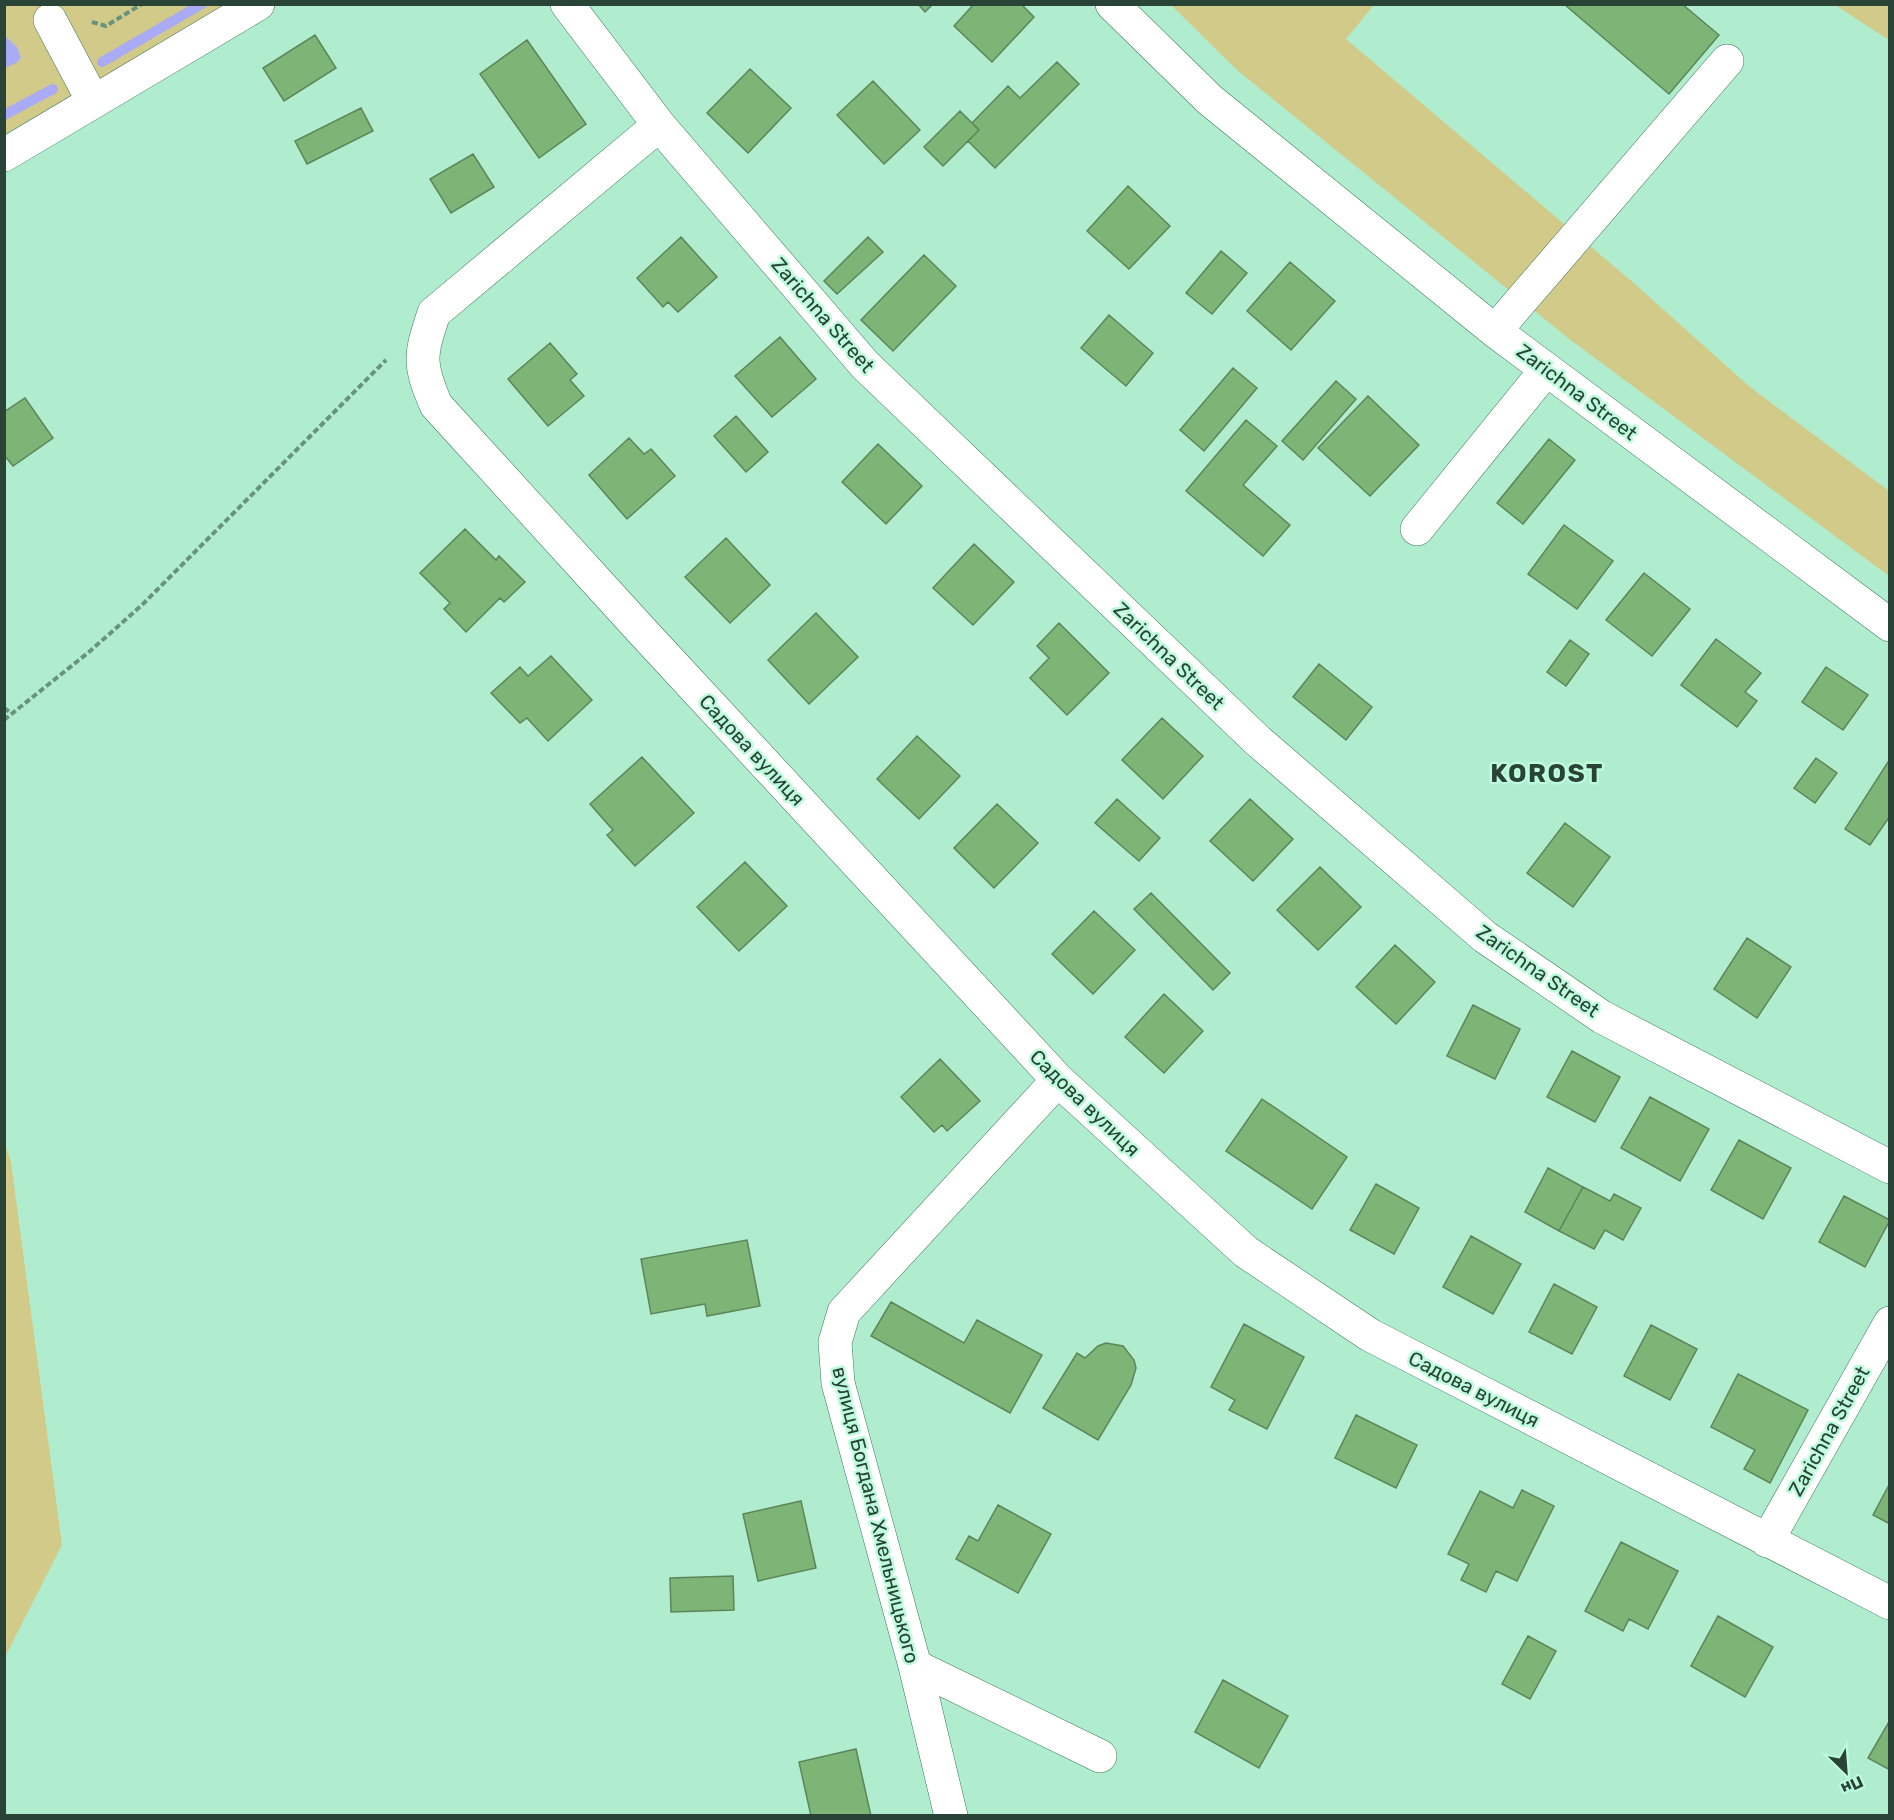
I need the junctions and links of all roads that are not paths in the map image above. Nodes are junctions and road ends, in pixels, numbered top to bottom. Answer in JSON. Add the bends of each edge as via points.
{"nodes":[{"id":1,"x":258,"y":4,"type":"edge"},
{"id":2,"x":567,"y":4,"type":"edge"},
{"id":3,"x":1112,"y":4,"type":"edge"},
{"id":4,"x":50,"y":20,"type":"dead end"},
{"id":5,"x":1727,"y":61,"type":"dead end"},
{"id":6,"x":93,"y":102,"type":"junction"},
{"id":7,"x":659,"y":125,"type":"junction"},
{"id":8,"x":4,"y":155,"type":"edge"},
{"id":9,"x":1495,"y":331,"type":"junction"},
{"id":10,"x":1546,"y":370,"type":"junction"},
{"id":11,"x":1418,"y":529,"type":"dead end"},
{"id":12,"x":1890,"y":625,"type":"edge"},
{"id":13,"x":1058,"y":1080,"type":"junction"},
{"id":14,"x":1890,"y":1167,"type":"edge"},
{"id":15,"x":1890,"y":1323,"type":"edge"},
{"id":16,"x":1767,"y":1541,"type":"junction"},
{"id":17,"x":1890,"y":1603,"type":"edge"},
{"id":18,"x":915,"y":1666,"type":"junction"},
{"id":19,"x":1100,"y":1756,"type":"dead end"},
{"id":20,"x":951,"y":1815,"type":"edge"}],
"edges":[{"from":1,"to":6,"type":"street"},
{"from":2,"to":7,"type":"street","name":"Zarichna Street"},
{"from":3,"to":9,"type":"street","name":"Zarichna Street","via":[[1210,100]]},
{"from":4,"to":6,"type":"street"},
{"from":5,"to":9,"type":"street"},
{"from":6,"to":8,"type":"street"},
{"from":7,"to":13,"type":"street","name":"Садова вулиця","via":[[434,313],[422,348],[423,374],[436,405]]},
{"from":7,"to":14,"type":"street","name":"Zarichna Street","via":[[865,365],[1257,740],[1485,937],[1602,1017]]},
{"from":9,"to":10,"type":"street","name":"Zarichna Street"},
{"from":10,"to":11,"type":"street"},
{"from":10,"to":12,"type":"street","name":"Zarichna Street"},
{"from":13,"to":16,"type":"street","name":"Садова вулиця","via":[[1246,1252],[1370,1335]]},
{"from":13,"to":18,"type":"street","name":"вулиця Богдана Хмельницького","via":[[844,1312],[835,1342],[838,1383]]},
{"from":15,"to":16,"type":"street","name":"Zarichna Street"},
{"from":16,"to":17,"type":"street","name":"Садова вулиця"},
{"from":18,"to":19,"type":"street"},
{"from":18,"to":20,"type":"street","name":"вулиця Богдана Хмельницького"}]}
